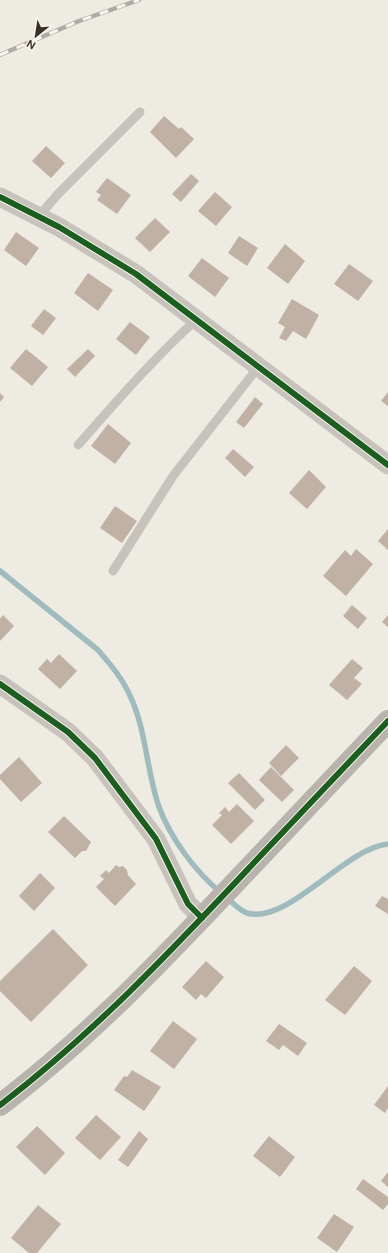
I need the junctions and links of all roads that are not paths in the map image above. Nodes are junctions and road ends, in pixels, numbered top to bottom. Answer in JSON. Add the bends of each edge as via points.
{"nodes":[{"id":1,"x":140,"y":112,"type":"dead end"},
{"id":2,"x":0,"y":198,"type":"edge"},
{"id":3,"x":39,"y":216,"type":"junction"},
{"id":4,"x":197,"y":319,"type":"junction"},
{"id":5,"x":259,"y":366,"type":"junction"},
{"id":6,"x":78,"y":445,"type":"dead end"},
{"id":7,"x":388,"y":465,"type":"edge"},
{"id":8,"x":113,"y":571,"type":"dead end"},
{"id":9,"x":0,"y":684,"type":"edge"},
{"id":10,"x":388,"y":721,"type":"edge"},
{"id":11,"x":208,"y":912,"type":"junction"},
{"id":12,"x":0,"y":1105,"type":"edge"}],
"edges":[{"from":1,"to":3,"type":"lane"},
{"from":2,"to":3,"type":"street"},
{"from":3,"to":4,"type":"street","via":[[107,255]]},
{"from":4,"to":5,"type":"street"},
{"from":4,"to":6,"type":"lane","via":[[118,399]]},
{"from":5,"to":7,"type":"street"},
{"from":5,"to":8,"type":"lane","via":[[173,476]]},
{"from":9,"to":11,"type":"street","via":[[68,732],[95,758],[156,839],[188,904]]},
{"from":10,"to":11,"type":"street"},
{"from":11,"to":12,"type":"street","via":[[115,1007],[39,1075]]}]}
